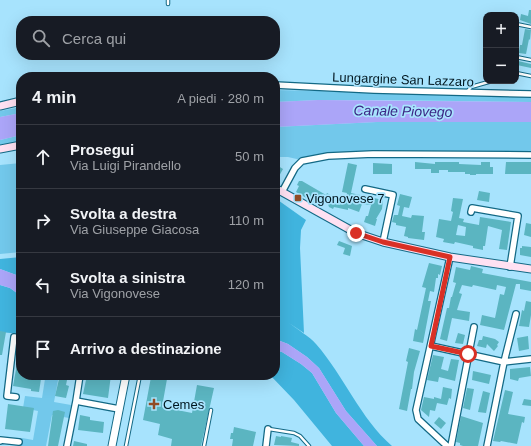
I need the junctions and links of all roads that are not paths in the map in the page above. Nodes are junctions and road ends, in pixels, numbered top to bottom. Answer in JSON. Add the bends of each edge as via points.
{"nodes":[{"id":1,"x":168,"y":0,"type":"edge"},
{"id":2,"x":168,"y":4,"type":"dead end"},
{"id":3,"x":519,"y":25,"type":"edge"},
{"id":4,"x":531,"y":27,"type":"edge"},
{"id":5,"x":519,"y":58,"type":"edge"},
{"id":6,"x":531,"y":60,"type":"edge"},
{"id":7,"x":519,"y":74,"type":"edge"},
{"id":8,"x":531,"y":76,"type":"edge"},
{"id":9,"x":483,"y":84,"type":"edge"},
{"id":10,"x":280,"y":85,"type":"edge"},
{"id":11,"x":466,"y":92,"type":"junction"},
{"id":12,"x":531,"y":94,"type":"edge"},
{"id":13,"x":16,"y":102,"type":"edge"},
{"id":14,"x":0,"y":106,"type":"edge"},
{"id":15,"x":16,"y":146,"type":"edge"},
{"id":16,"x":0,"y":149,"type":"edge"},
{"id":17,"x":531,"y":155,"type":"edge"},
{"id":18,"x":280,"y":187,"type":"edge"},
{"id":19,"x":365,"y":189,"type":"dead end"},
{"id":20,"x":280,"y":191,"type":"edge"},
{"id":21,"x":471,"y":212,"type":"dead end"},
{"id":22,"x":383,"y":242,"type":"junction"},
{"id":23,"x":450,"y":257,"type":"junction"},
{"id":24,"x":510,"y":267,"type":"junction"},
{"id":25,"x":531,"y":269,"type":"edge"},
{"id":26,"x":516,"y":314,"type":"dead end"},
{"id":27,"x":474,"y":327,"type":"dead end"},
{"id":28,"x":16,"y":337,"type":"edge"},
{"id":29,"x":431,"y":346,"type":"junction"},
{"id":30,"x":468,"y":354,"type":"junction"},
{"id":31,"x":531,"y":359,"type":"edge"},
{"id":32,"x":504,"y":362,"type":"junction"},
{"id":33,"x":79,"y":380,"type":"edge"},
{"id":34,"x":125,"y":380,"type":"edge"},
{"id":35,"x":139,"y":380,"type":"edge"},
{"id":36,"x":16,"y":397,"type":"dead end"},
{"id":37,"x":76,"y":401,"type":"junction"},
{"id":38,"x":119,"y":409,"type":"junction"},
{"id":39,"x":211,"y":410,"type":"dead end"},
{"id":40,"x":268,"y":428,"type":"joint"},
{"id":41,"x":0,"y":441,"type":"edge"},
{"id":42,"x":19,"y":442,"type":"dead end"},
{"id":43,"x":67,"y":446,"type":"edge"},
{"id":44,"x":112,"y":446,"type":"edge"},
{"id":45,"x":126,"y":446,"type":"edge"},
{"id":46,"x":204,"y":446,"type":"edge"},
{"id":47,"x":266,"y":446,"type":"edge"},
{"id":48,"x":309,"y":446,"type":"edge"},
{"id":49,"x":447,"y":446,"type":"edge"},
{"id":50,"x":451,"y":446,"type":"edge"},
{"id":51,"x":487,"y":446,"type":"edge"}],
"edges":[{"from":1,"to":2,"type":"lane"},
{"from":3,"to":4,"type":"lane"},
{"from":5,"to":6,"type":"lane"},
{"from":7,"to":8,"type":"lane"},
{"from":9,"to":11,"type":"lane","via":[[471,87]]},
{"from":10,"to":11,"type":"street","name":"Lungargine San Lazzaro"},
{"from":11,"to":12,"type":"street","name":"Lungargine San Lazzaro"},
{"from":13,"to":14,"type":"main road"},
{"from":15,"to":16,"type":"main road"},
{"from":17,"to":18,"type":"street","via":[[328,156],[302,161]]},
{"from":19,"to":22,"type":"street","via":[[393,195]]},
{"from":20,"to":22,"type":"main road","via":[[356,233]]},
{"from":21,"to":24,"type":"street","via":[[472,208],[518,216]]},
{"from":22,"to":23,"type":"main road"},
{"from":23,"to":24,"type":"main road"},
{"from":23,"to":29,"type":"street"},
{"from":24,"to":25,"type":"main road"},
{"from":26,"to":32,"type":"street"},
{"from":27,"to":30,"type":"street"},
{"from":28,"to":36,"type":"street","via":[[14,337],[7,396]]},
{"from":29,"to":30,"type":"street"},
{"from":29,"to":49,"type":"street","via":[[416,410],[418,419]]},
{"from":30,"to":32,"type":"street"},
{"from":30,"to":50,"type":"street"},
{"from":31,"to":32,"type":"street"},
{"from":32,"to":51,"type":"street"},
{"from":33,"to":37,"type":"street"},
{"from":34,"to":38,"type":"street"},
{"from":35,"to":45,"type":"lane"},
{"from":37,"to":38,"type":"street"},
{"from":37,"to":43,"type":"street"},
{"from":38,"to":44,"type":"street"},
{"from":39,"to":46,"type":"lane"},
{"from":40,"to":47,"type":"street"},
{"from":40,"to":48,"type":"lane","via":[[294,433]]},
{"from":41,"to":42,"type":"street"}]}
